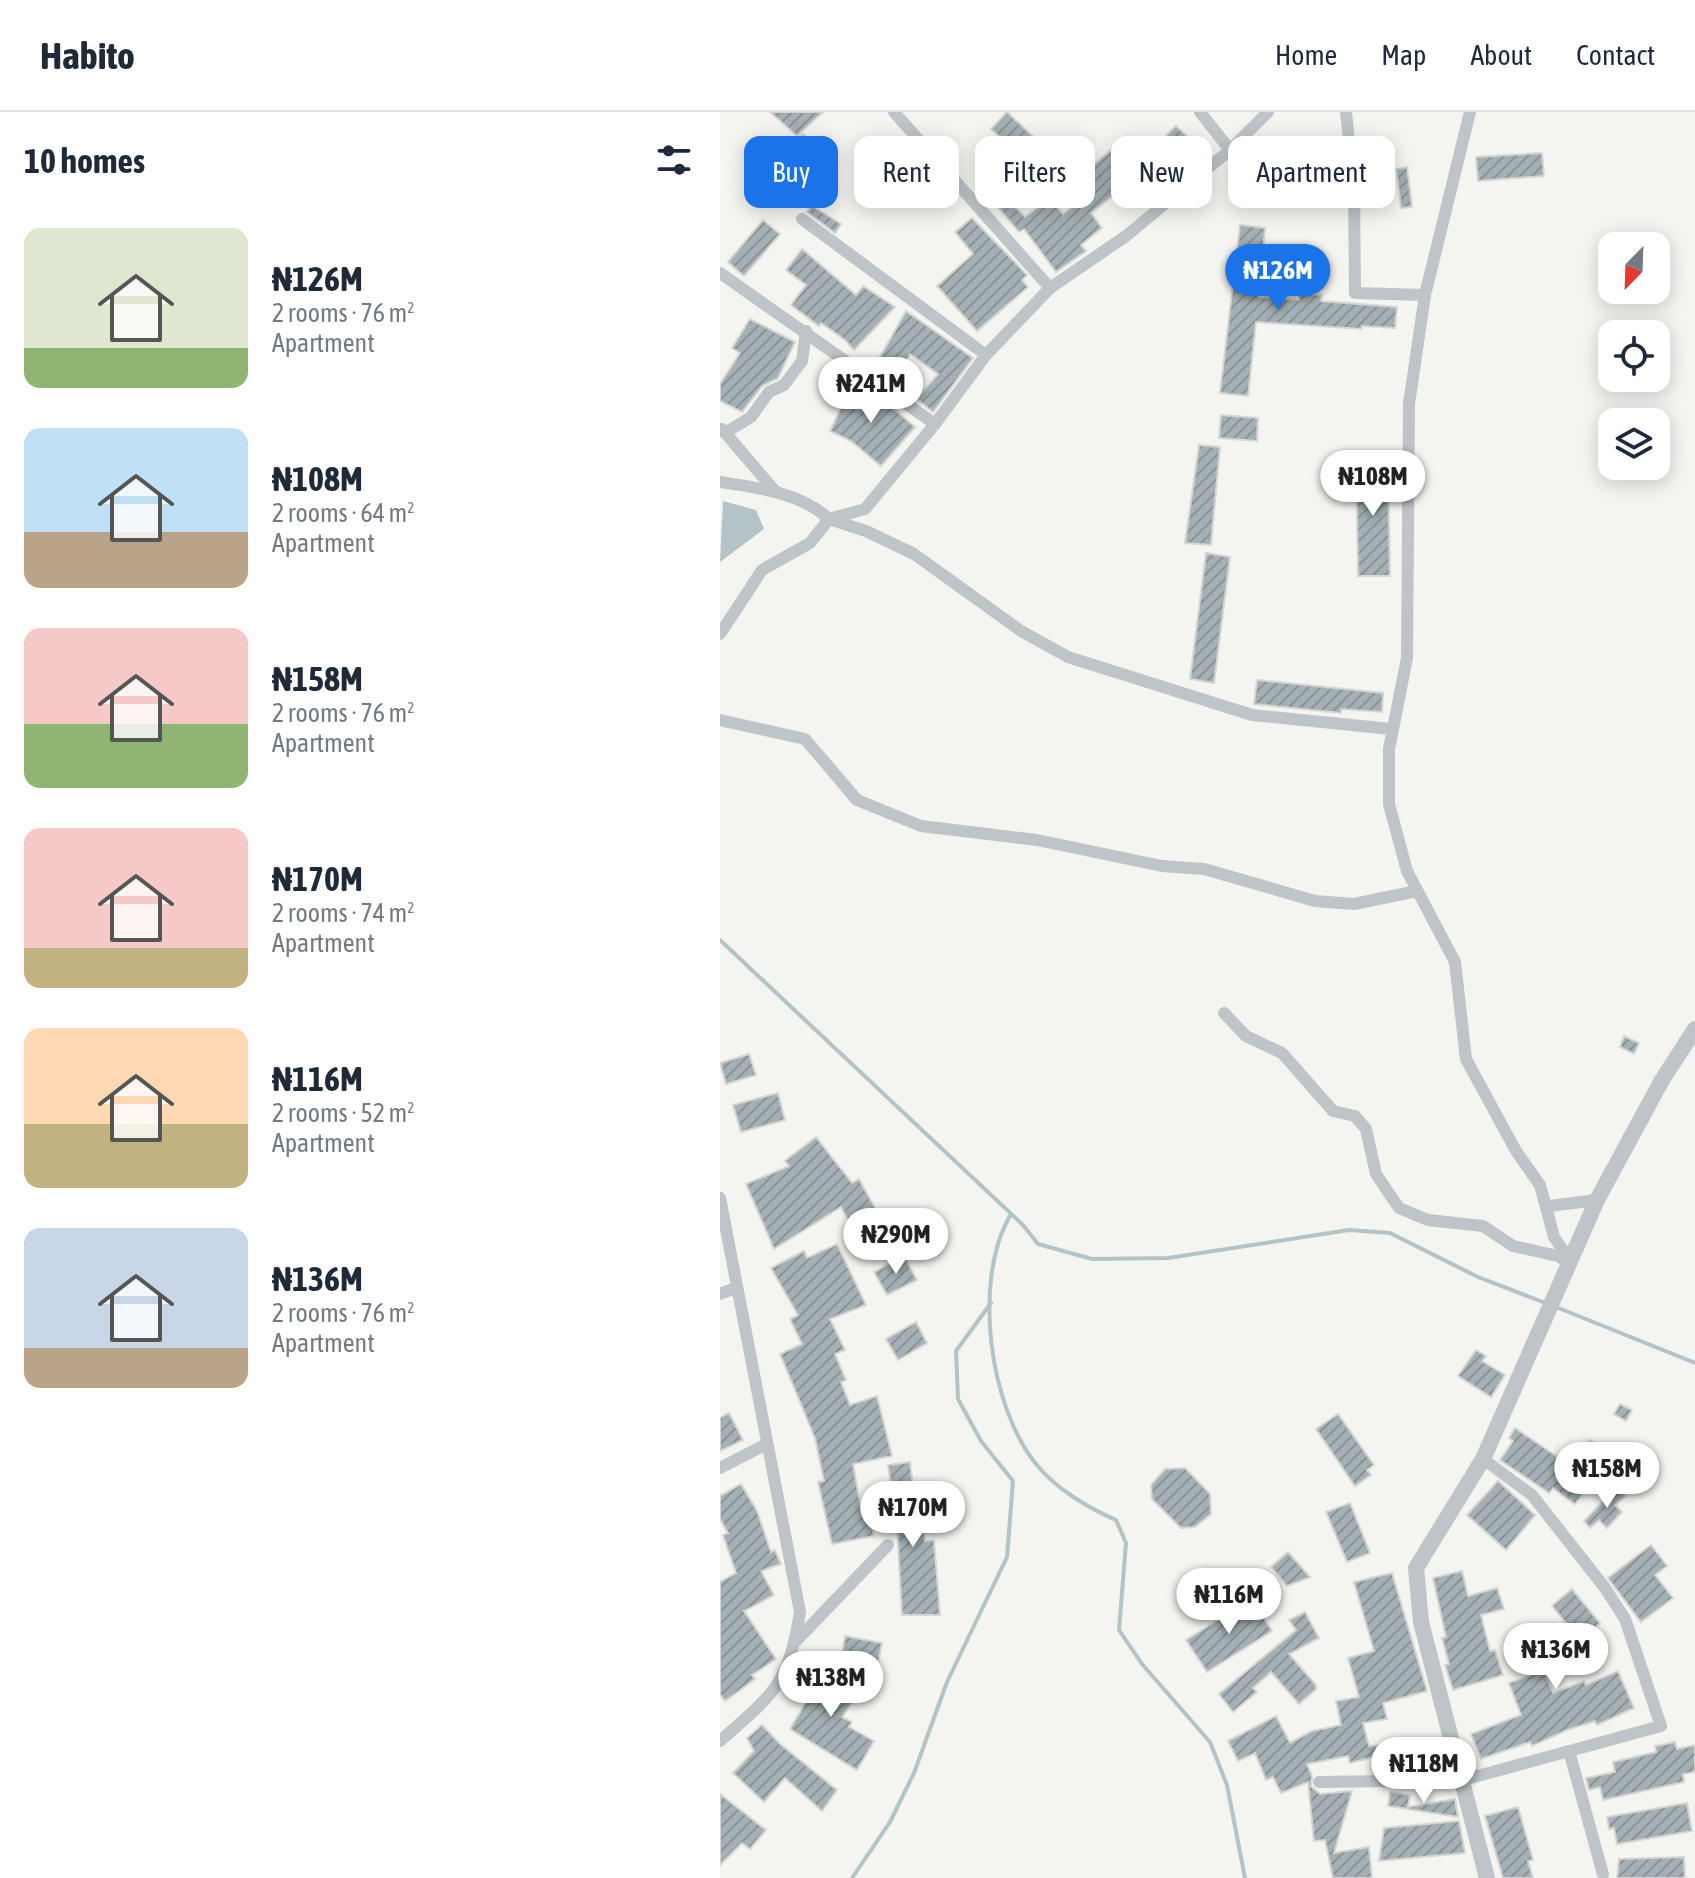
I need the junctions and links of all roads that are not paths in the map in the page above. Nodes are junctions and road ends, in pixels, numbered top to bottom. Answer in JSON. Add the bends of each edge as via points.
{"nodes":[{"id":1,"x":894,"y":112,"type":"edge"},
{"id":2,"x":1200,"y":112,"type":"edge"},
{"id":3,"x":1268,"y":112,"type":"edge"},
{"id":4,"x":1346,"y":112,"type":"edge"},
{"id":5,"x":1470,"y":112,"type":"edge"},
{"id":6,"x":1244,"y":136,"type":"edge"},
{"id":7,"x":1228,"y":147,"type":"edge"},
{"id":8,"x":1228,"y":152,"type":"edge"},
{"id":9,"x":802,"y":219,"type":"dead end"},
{"id":10,"x":720,"y":273,"type":"edge"},
{"id":11,"x":1050,"y":288,"type":"junction"},
{"id":12,"x":1425,"y":295,"type":"junction"},
{"id":13,"x":806,"y":331,"type":"junction"},
{"id":14,"x":986,"y":355,"type":"junction"},
{"id":15,"x":935,"y":424,"type":"junction"},
{"id":16,"x":722,"y":430,"type":"edge"},
{"id":17,"x":720,"y":482,"type":"edge"},
{"id":18,"x":774,"y":490,"type":"junction"},
{"id":19,"x":829,"y":519,"type":"junction"},
{"id":20,"x":720,"y":634,"type":"edge"},
{"id":21,"x":720,"y":720,"type":"edge"},
{"id":22,"x":1391,"y":729,"type":"junction"},
{"id":23,"x":1417,"y":891,"type":"junction"},
{"id":24,"x":1224,"y":1013,"type":"dead end"},
{"id":25,"x":1695,"y":1029,"type":"edge"},
{"id":26,"x":720,"y":1198,"type":"edge"},
{"id":27,"x":1597,"y":1200,"type":"junction"},
{"id":28,"x":1549,"y":1206,"type":"junction"},
{"id":29,"x":1572,"y":1257,"type":"junction"},
{"id":30,"x":736,"y":1288,"type":"junction"},
{"id":31,"x":720,"y":1294,"type":"edge"},
{"id":32,"x":767,"y":1444,"type":"junction"},
{"id":33,"x":1483,"y":1459,"type":"junction"},
{"id":34,"x":720,"y":1468,"type":"edge"},
{"id":35,"x":888,"y":1545,"type":"dead end"},
{"id":36,"x":795,"y":1641,"type":"junction"},
{"id":37,"x":720,"y":1741,"type":"edge"},
{"id":38,"x":1569,"y":1751,"type":"junction"},
{"id":39,"x":1463,"y":1780,"type":"junction"},
{"id":40,"x":1319,"y":1782,"type":"dead end"},
{"id":41,"x":1603,"y":1874,"type":"dead end"},
{"id":42,"x":1487,"y":1878,"type":"edge"}],
"edges":[{"from":1,"to":11,"type":"street"},
{"from":2,"to":7,"type":"street"},
{"from":3,"to":6,"type":"street"},
{"from":4,"to":12,"type":"street","via":[[1354,187],[1355,293]]},
{"from":5,"to":12,"type":"street"},
{"from":8,"to":11,"type":"street","via":[[1126,236]]},
{"from":9,"to":14,"type":"street"},
{"from":10,"to":13,"type":"street"},
{"from":11,"to":14,"type":"street"},
{"from":12,"to":22,"type":"street","via":[[1409,404],[1407,658]]},
{"from":13,"to":15,"type":"street"},
{"from":13,"to":16,"type":"street","via":[[802,361],[784,385],[769,392],[751,417]]},
{"from":14,"to":15,"type":"street"},
{"from":15,"to":19,"type":"street","via":[[865,509]]},
{"from":16,"to":18,"type":"street"},
{"from":17,"to":18,"type":"street"},
{"from":18,"to":19,"type":"street"},
{"from":19,"to":20,"type":"street","via":[[810,543],[762,570]]},
{"from":19,"to":22,"type":"street","via":[[914,554],[1021,631],[1068,657],[1252,715]]},
{"from":21,"to":23,"type":"street","via":[[805,739],[857,800],[921,826],[1204,869],[1315,901],[1354,904]]},
{"from":22,"to":23,"type":"street","via":[[1389,804]]},
{"from":23,"to":28,"type":"street","via":[[1455,962],[1466,1059]]},
{"from":24,"to":29,"type":"street","via":[[1246,1036],[1282,1053],[1333,1111],[1355,1116],[1366,1129],[1376,1174],[1399,1208],[1428,1220],[1483,1226],[1513,1246]]},
{"from":25,"to":27,"type":"street"},
{"from":26,"to":30,"type":"street"},
{"from":27,"to":28,"type":"street"},
{"from":27,"to":29,"type":"street"},
{"from":28,"to":29,"type":"street","via":[[1554,1237]]},
{"from":29,"to":33,"type":"street"},
{"from":30,"to":31,"type":"street"},
{"from":30,"to":32,"type":"street"},
{"from":32,"to":34,"type":"street"},
{"from":32,"to":36,"type":"street","via":[[800,1612]]},
{"from":33,"to":38,"type":"street","via":[[1532,1495],[1605,1588],[1625,1619],[1661,1726]]},
{"from":33,"to":39,"type":"street","via":[[1416,1568],[1421,1622]]},
{"from":35,"to":36,"type":"street"},
{"from":36,"to":37,"type":"street","via":[[788,1668],[768,1699]]},
{"from":38,"to":39,"type":"street"},
{"from":38,"to":41,"type":"street"},
{"from":39,"to":40,"type":"street"},
{"from":39,"to":42,"type":"street"}]}
